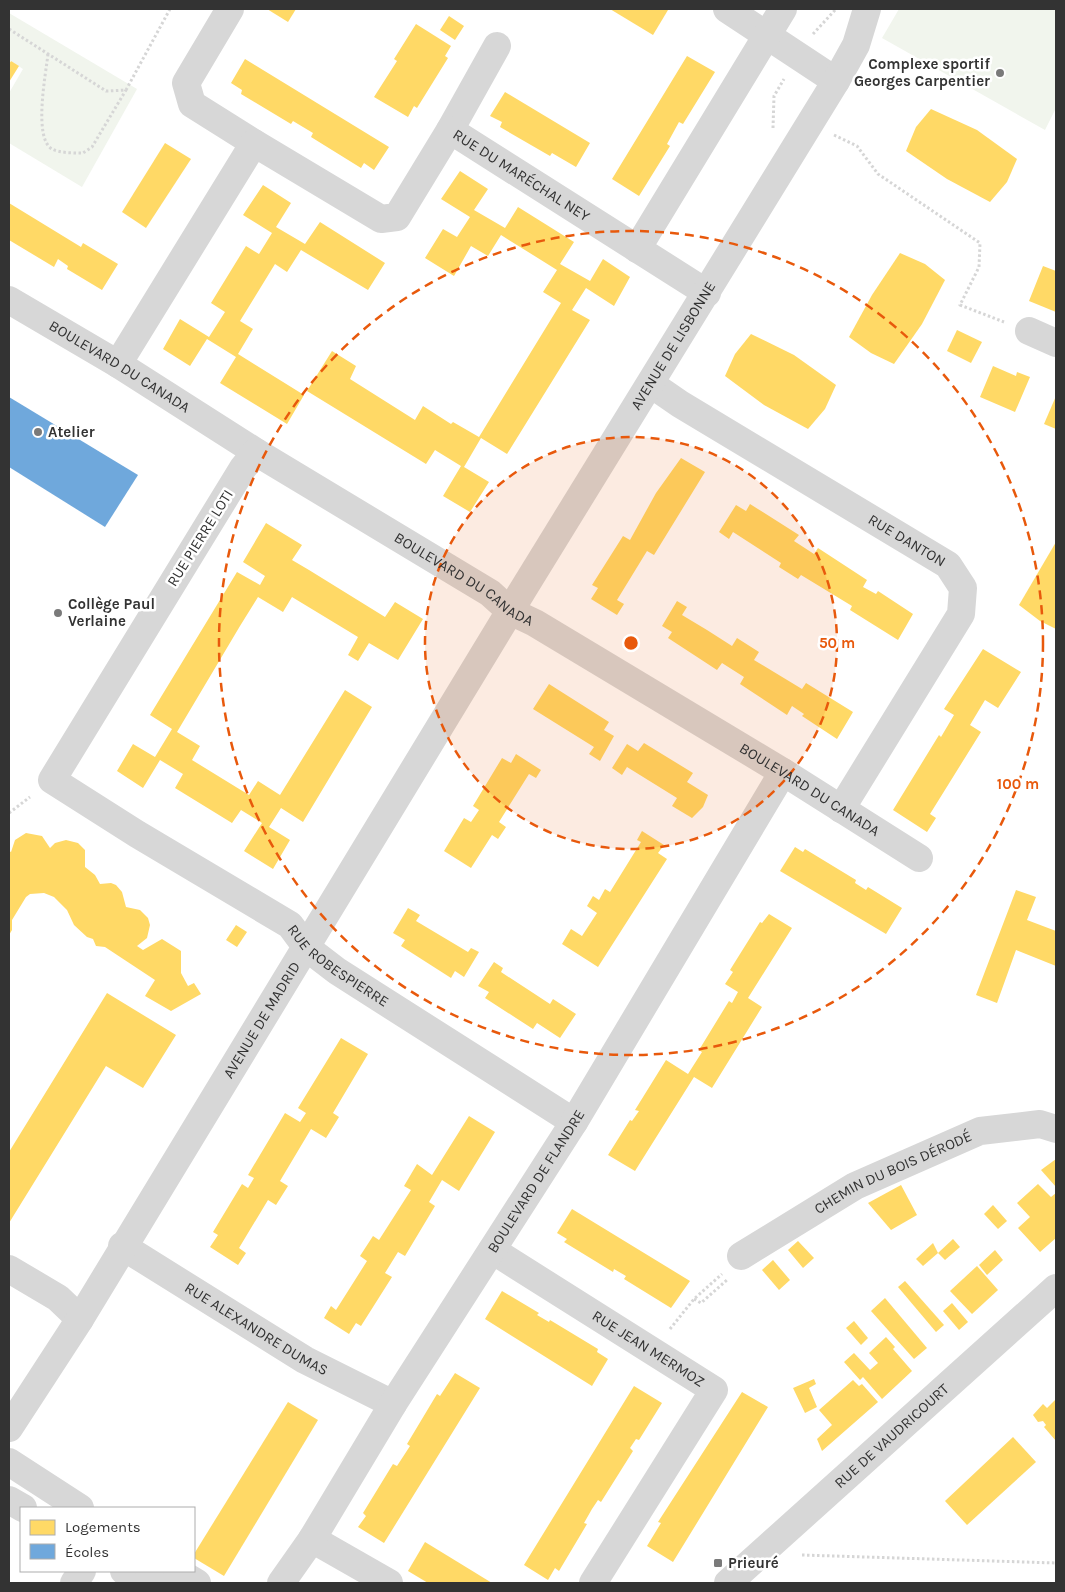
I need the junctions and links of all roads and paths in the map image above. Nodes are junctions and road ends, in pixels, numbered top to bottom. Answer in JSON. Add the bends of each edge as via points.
{"nodes":[{"id":1,"x":170,"y":9,"type":"edge"},
{"id":2,"x":230,"y":9,"type":"edge"},
{"id":3,"x":727,"y":9,"type":"edge"},
{"id":4,"x":783,"y":9,"type":"edge"},
{"id":5,"x":867,"y":9,"type":"edge"},
{"id":6,"x":9,"y":29,"type":"edge"},
{"id":7,"x":768,"y":34,"type":"junction"},
{"id":8,"x":498,"y":46,"type":"dead end"},
{"id":9,"x":48,"y":54,"type":"junction"},
{"id":10,"x":836,"y":82,"type":"junction"},
{"id":11,"x":126,"y":90,"type":"junction"},
{"id":12,"x":811,"y":123,"type":"junction"},
{"id":13,"x":450,"y":130,"type":"junction"},
{"id":14,"x":254,"y":144,"type":"junction"},
{"id":15,"x":637,"y":249,"type":"junction"},
{"id":16,"x":707,"y":293,"type":"junction"},
{"id":17,"x":9,"y":300,"type":"edge"},
{"id":18,"x":1028,"y":331,"type":"joint"},
{"id":19,"x":1056,"y":343,"type":"edge"},
{"id":20,"x":118,"y":364,"type":"junction"},
{"id":21,"x":651,"y":384,"type":"junction"},
{"id":22,"x":256,"y":452,"type":"junction"},
{"id":23,"x":510,"y":611,"type":"junction"},
{"id":24,"x":783,"y":772,"type":"junction"},
{"id":25,"x":52,"y":780,"type":"joint"},
{"id":26,"x":841,"y":808,"type":"junction"},
{"id":27,"x":919,"y":858,"type":"dead end"},
{"id":28,"x":306,"y":948,"type":"junction"},
{"id":29,"x":574,"y":1122,"type":"junction"},
{"id":30,"x":1056,"y":1129,"type":"edge"},
{"id":31,"x":122,"y":1246,"type":"junction"},
{"id":32,"x":492,"y":1250,"type":"junction"},
{"id":33,"x":741,"y":1256,"type":"junction"},
{"id":34,"x":9,"y":1269,"type":"edge"},
{"id":35,"x":1056,"y":1288,"type":"edge"},
{"id":36,"x":694,"y":1299,"type":"junction"},
{"id":37,"x":80,"y":1319,"type":"junction"},
{"id":38,"x":652,"y":1351,"type":"junction"},
{"id":39,"x":393,"y":1404,"type":"junction"},
{"id":40,"x":9,"y":1428,"type":"edge"},
{"id":41,"x":9,"y":1462,"type":"edge"},
{"id":42,"x":9,"y":1483,"type":"edge"},
{"id":43,"x":9,"y":1500,"type":"edge"},
{"id":44,"x":21,"y":1507,"type":"edge"},
{"id":45,"x":47,"y":1507,"type":"edge"},
{"id":46,"x":78,"y":1507,"type":"edge"},
{"id":47,"x":312,"y":1539,"type":"junction"},
{"id":48,"x":792,"y":1555,"type":"dead end"},
{"id":49,"x":1056,"y":1563,"type":"edge"},
{"id":50,"x":81,"y":1572,"type":"edge"},
{"id":51,"x":126,"y":1572,"type":"edge"},
{"id":52,"x":151,"y":1572,"type":"edge"},
{"id":53,"x":179,"y":1572,"type":"edge"},
{"id":54,"x":74,"y":1583,"type":"edge"},
{"id":55,"x":143,"y":1583,"type":"edge"},
{"id":56,"x":169,"y":1583,"type":"edge"},
{"id":57,"x":197,"y":1583,"type":"edge"},
{"id":58,"x":281,"y":1583,"type":"edge"},
{"id":59,"x":389,"y":1583,"type":"edge"},
{"id":60,"x":593,"y":1583,"type":"edge"},
{"id":61,"x":728,"y":1583,"type":"edge"}],
"edges":[{"from":1,"to":11,"type":"path"},
{"from":2,"to":14,"type":"street","via":[[186,83],[192,104]]},
{"from":3,"to":7,"type":"street"},
{"from":4,"to":7,"type":"street"},
{"from":5,"to":10,"type":"street","name":"AVENUE DE LISBONNE","via":[[856,45]]},
{"from":6,"to":9,"type":"path"},
{"from":7,"to":10,"type":"street"},
{"from":7,"to":15,"type":"street"},
{"from":8,"to":13,"type":"street"},
{"from":9,"to":11,"type":"path","via":[[106,91]]},
{"from":9,"to":11,"type":"path","via":[[41,126],[44,140],[51,148],[83,153],[92,147]]},
{"from":10,"to":12,"type":"street","name":"AVENUE DE LISBONNE"},
{"from":12,"to":16,"type":"street","name":"AVENUE DE LISBONNE"},
{"from":12,"to":18,"type":"path","via":[[857,146],[878,174],[980,243],[979,268],[960,305]]},
{"from":13,"to":14,"type":"street","name":"RUE DU MARÉCHAL NEY","via":[[398,217],[381,219]]},
{"from":13,"to":15,"type":"street","name":"RUE DU MARÉCHAL NEY"},
{"from":14,"to":20,"type":"street"},
{"from":15,"to":16,"type":"street","name":"RUE DU MARÉCHAL NEY"},
{"from":16,"to":21,"type":"street","name":"AVENUE DE LISBONNE"},
{"from":17,"to":20,"type":"street","name":"BOULEVARD DU CANADA"},
{"from":18,"to":19,"type":"street"},
{"from":20,"to":22,"type":"street","name":"BOULEVARD DU CANADA"},
{"from":21,"to":23,"type":"street","name":"AVENUE DE LISBONNE"},
{"from":21,"to":26,"type":"street","name":"RUE DANTON","via":[[948,565],[963,588],[961,614]]},
{"from":22,"to":23,"type":"street","name":"BOULEVARD DU CANADA","via":[[490,593]]},
{"from":22,"to":25,"type":"street","name":"RUE PIERRE LOTI","via":[[243,468]]},
{"from":23,"to":24,"type":"street","name":"BOULEVARD DU CANADA"},
{"from":23,"to":28,"type":"street","name":"AVENUE DE MADRID"},
{"from":24,"to":26,"type":"street","name":"BOULEVARD DU CANADA"},
{"from":24,"to":29,"type":"street","name":"BOULEVARD DE FLANDRE"},
{"from":25,"to":28,"type":"street","name":"RUE ROBESPIERRE","via":[[290,925]]},
{"from":26,"to":27,"type":"street","name":"BOULEVARD DU CANADA"},
{"from":28,"to":29,"type":"street","name":"RUE ROBESPIERRE"},
{"from":28,"to":31,"type":"street","name":"AVENUE DE MADRID"},
{"from":29,"to":32,"type":"street","name":"BOULEVARD DE FLANDRE"},
{"from":30,"to":33,"type":"street","name":"CHEMIN DU BOIS DÉRODÉ","via":[[1040,1124],[980,1131],[855,1186]]},
{"from":31,"to":37,"type":"street","name":"AVENUE DE MADRID"},
{"from":31,"to":39,"type":"street","name":"RUE ALEXANDRE DUMAS","via":[[305,1360]]},
{"from":32,"to":38,"type":"street","name":"RUE JEAN MERMOZ"},
{"from":32,"to":39,"type":"street","name":"BOULEVARD DE FLANDRE"},
{"from":33,"to":36,"type":"path"},
{"from":33,"to":36,"type":"path","via":[[742,1267],[701,1303]]},
{"from":34,"to":37,"type":"street","via":[[58,1298]]},
{"from":35,"to":61,"type":"street","name":"RUE DE VAUDRICOURT"},
{"from":36,"to":38,"type":"path"},
{"from":37,"to":40,"type":"street","name":"AVENUE DE MADRID"},
{"from":38,"to":60,"type":"street","name":"RUE JEAN MERMOZ","via":[[714,1390]]},
{"from":39,"to":47,"type":"street","name":"BOULEVARD DE FLANDRE"},
{"from":41,"to":46,"type":"street"},
{"from":42,"to":45,"type":"street"},
{"from":43,"to":44,"type":"street"},
{"from":47,"to":58,"type":"street","name":"BOULEVARD DE FLANDRE"},
{"from":47,"to":59,"type":"street"},
{"from":48,"to":49,"type":"path"},
{"from":50,"to":54,"type":"street"},
{"from":51,"to":55,"type":"street"},
{"from":52,"to":56,"type":"street"},
{"from":53,"to":57,"type":"street"}]}
